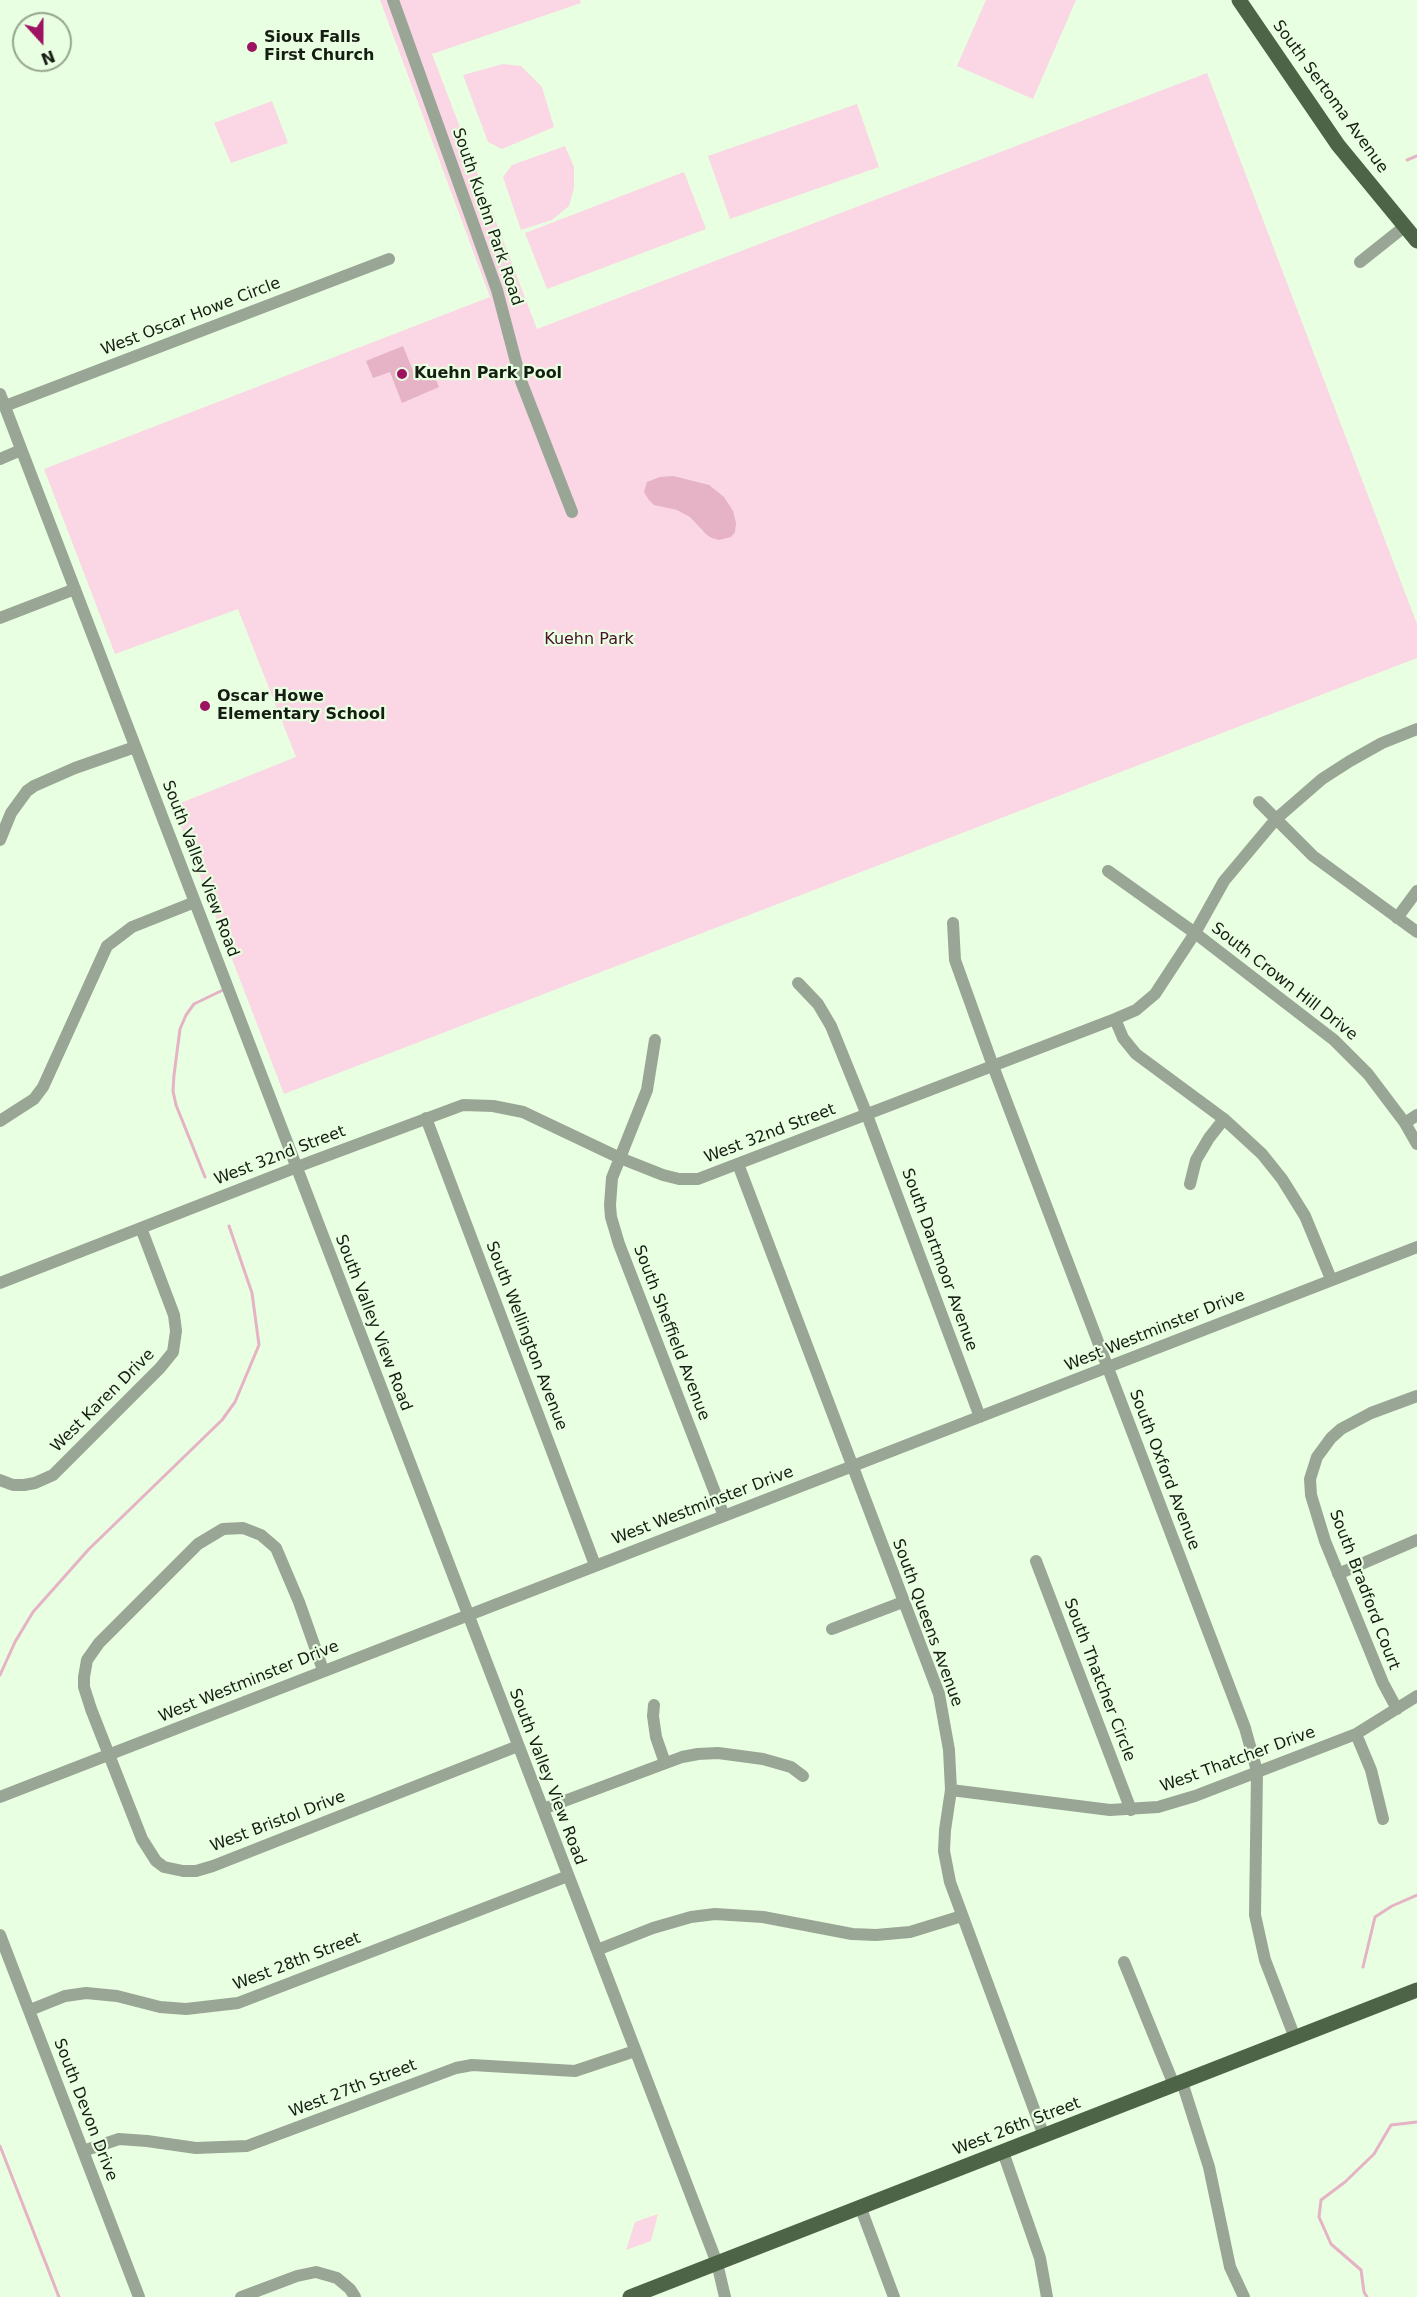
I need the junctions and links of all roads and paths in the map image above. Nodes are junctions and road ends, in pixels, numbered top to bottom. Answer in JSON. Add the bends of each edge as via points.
{"nodes":[{"id":1,"x":393,"y":0,"type":"edge"},
{"id":2,"x":1239,"y":0,"type":"edge"},
{"id":3,"x":1404,"y":227,"type":"junction"},
{"id":4,"x":1417,"y":241,"type":"edge"},
{"id":5,"x":389,"y":258,"type":"dead end"},
{"id":6,"x":1360,"y":262,"type":"dead end"},
{"id":7,"x":0,"y":394,"type":"edge"},
{"id":8,"x":5,"y":406,"type":"junction"},
{"id":9,"x":21,"y":450,"type":"junction"},
{"id":10,"x":0,"y":459,"type":"edge"},
{"id":11,"x":572,"y":512,"type":"dead end"},
{"id":12,"x":75,"y":589,"type":"junction"},
{"id":13,"x":0,"y":618,"type":"edge"},
{"id":14,"x":1417,"y":729,"type":"edge"},
{"id":15,"x":135,"y":747,"type":"junction"},
{"id":16,"x":1258,"y":802,"type":"dead end"},
{"id":17,"x":1276,"y":819,"type":"junction"},
{"id":18,"x":0,"y":840,"type":"edge"},
{"id":19,"x":1108,"y":871,"type":"dead end"},
{"id":20,"x":1417,"y":891,"type":"edge"},
{"id":21,"x":195,"y":902,"type":"junction"},
{"id":22,"x":1397,"y":918,"type":"junction"},
{"id":23,"x":953,"y":923,"type":"dead end"},
{"id":24,"x":1417,"y":932,"type":"edge"},
{"id":25,"x":1194,"y":933,"type":"junction"},
{"id":26,"x":798,"y":983,"type":"dead end"},
{"id":27,"x":1115,"y":1019,"type":"junction"},
{"id":28,"x":655,"y":1040,"type":"dead end"},
{"id":29,"x":993,"y":1066,"type":"junction"},
{"id":30,"x":867,"y":1115,"type":"junction"},
{"id":31,"x":1417,"y":1116,"type":"edge"},
{"id":32,"x":426,"y":1118,"type":"junction"},
{"id":33,"x":1224,"y":1119,"type":"junction"},
{"id":34,"x":0,"y":1121,"type":"edge"},
{"id":35,"x":1406,"y":1124,"type":"junction"},
{"id":36,"x":1417,"y":1144,"type":"edge"},
{"id":37,"x":620,"y":1158,"type":"junction"},
{"id":38,"x":738,"y":1164,"type":"junction"},
{"id":39,"x":296,"y":1168,"type":"junction"},
{"id":40,"x":1190,"y":1184,"type":"dead end"},
{"id":41,"x":141,"y":1227,"type":"junction"},
{"id":42,"x":1417,"y":1247,"type":"edge"},
{"id":43,"x":1331,"y":1279,"type":"junction"},
{"id":44,"x":0,"y":1282,"type":"edge"},
{"id":45,"x":1108,"y":1368,"type":"junction"},
{"id":46,"x":1417,"y":1396,"type":"edge"},
{"id":47,"x":980,"y":1417,"type":"junction"},
{"id":48,"x":852,"y":1467,"type":"junction"},
{"id":49,"x":0,"y":1479,"type":"edge"},
{"id":50,"x":724,"y":1516,"type":"junction"},
{"id":51,"x":1417,"y":1540,"type":"edge"},
{"id":52,"x":1036,"y":1561,"type":"dead end"},
{"id":53,"x":595,"y":1565,"type":"junction"},
{"id":54,"x":1338,"y":1574,"type":"junction"},
{"id":55,"x":903,"y":1602,"type":"junction"},
{"id":56,"x":468,"y":1614,"type":"junction"},
{"id":57,"x":832,"y":1629,"type":"dead end"},
{"id":58,"x":323,"y":1670,"type":"junction"},
{"id":59,"x":1417,"y":1695,"type":"edge"},
{"id":60,"x":654,"y":1705,"type":"dead end"},
{"id":61,"x":1397,"y":1709,"type":"junction"},
{"id":62,"x":1356,"y":1734,"type":"junction"},
{"id":63,"x":518,"y":1746,"type":"junction"},
{"id":64,"x":111,"y":1755,"type":"junction"},
{"id":65,"x":665,"y":1763,"type":"junction"},
{"id":66,"x":1257,"y":1772,"type":"junction"},
{"id":67,"x":803,"y":1776,"type":"dead end"},
{"id":68,"x":951,"y":1790,"type":"junction"},
{"id":69,"x":0,"y":1797,"type":"edge"},
{"id":70,"x":543,"y":1809,"type":"junction"},
{"id":71,"x":1131,"y":1810,"type":"junction"},
{"id":72,"x":1383,"y":1819,"type":"dead end"},
{"id":73,"x":568,"y":1876,"type":"junction"},
{"id":74,"x":962,"y":1916,"type":"junction"},
{"id":75,"x":0,"y":1935,"type":"edge"},
{"id":76,"x":597,"y":1950,"type":"junction"},
{"id":77,"x":1124,"y":1962,"type":"dead end"},
{"id":78,"x":1417,"y":1990,"type":"edge"},
{"id":79,"x":30,"y":2010,"type":"junction"},
{"id":80,"x":1295,"y":2038,"type":"junction"},
{"id":81,"x":635,"y":2051,"type":"junction"},
{"id":82,"x":1178,"y":2083,"type":"junction"},
{"id":83,"x":1044,"y":2136,"type":"junction"},
{"id":84,"x":83,"y":2151,"type":"junction"},
{"id":85,"x":1003,"y":2152,"type":"junction"},
{"id":86,"x":860,"y":2206,"type":"junction"},
{"id":87,"x":717,"y":2263,"type":"junction"},
{"id":88,"x":140,"y":2297,"type":"edge"},
{"id":89,"x":241,"y":2297,"type":"edge"},
{"id":90,"x":355,"y":2297,"type":"edge"},
{"id":91,"x":630,"y":2297,"type":"edge"},
{"id":92,"x":725,"y":2297,"type":"edge"},
{"id":93,"x":894,"y":2297,"type":"edge"},
{"id":94,"x":1047,"y":2297,"type":"edge"},
{"id":95,"x":1244,"y":2297,"type":"edge"}],
"edges":[{"from":1,"to":11,"type":"street","name":"South Kuehn Park Road","via":[[497,290],[521,381]]},
{"from":2,"to":3,"type":"main road","name":"South Sertoma Avenue","via":[[1338,145]]},
{"from":3,"to":4,"type":"main road","name":"South Sertoma Avenue"},
{"from":3,"to":6,"type":"street"},
{"from":5,"to":8,"type":"street","name":"West Oscar Howe Circle"},
{"from":7,"to":8,"type":"street","name":"South Valley View Road"},
{"from":8,"to":9,"type":"street","name":"South Valley View Road"},
{"from":9,"to":10,"type":"street"},
{"from":9,"to":12,"type":"street","name":"South Valley View Road"},
{"from":12,"to":13,"type":"street"},
{"from":12,"to":15,"type":"street","name":"South Valley View Road"},
{"from":14,"to":17,"type":"street","name":"West 32nd Street","via":[[1350,761],[1322,779]]},
{"from":15,"to":18,"type":"street","via":[[75,768],[27,791],[11,813]]},
{"from":15,"to":21,"type":"street","name":"South Valley View Road"},
{"from":16,"to":17,"type":"street"},
{"from":17,"to":22,"type":"street","via":[[1312,856]]},
{"from":17,"to":25,"type":"street","name":"West 32nd Street","via":[[1224,881]]},
{"from":19,"to":25,"type":"street","name":"South Crown Hill Drive"},
{"from":20,"to":22,"type":"street"},
{"from":21,"to":34,"type":"street","via":[[132,927],[107,946],[43,1087],[34,1099]]},
{"from":21,"to":39,"type":"street","name":"South Valley View Road"},
{"from":22,"to":24,"type":"street"},
{"from":23,"to":29,"type":"street","name":"South Oxford Avenue","via":[[955,960]]},
{"from":25,"to":27,"type":"street","name":"West 32nd Street","via":[[1155,994],[1136,1010]]},
{"from":25,"to":35,"type":"street","name":"South Crown Hill Drive","via":[[1334,1040],[1368,1074]]},
{"from":26,"to":30,"type":"street","name":"South Dartmoor Avenue","via":[[818,1004],[831,1026]]},
{"from":27,"to":29,"type":"street","name":"West 32nd Street"},
{"from":27,"to":33,"type":"street","via":[[1136,1054]]},
{"from":28,"to":37,"type":"street","name":"South Sheffield Avenue","via":[[647,1090]]},
{"from":29,"to":30,"type":"street","name":"West 32nd Street"},
{"from":29,"to":45,"type":"street","name":"South Oxford Avenue"},
{"from":30,"to":38,"type":"street","name":"West 32nd Street"},
{"from":30,"to":47,"type":"street","name":"South Dartmoor Avenue"},
{"from":31,"to":35,"type":"street"},
{"from":32,"to":37,"type":"street","name":"West 32nd Street","via":[[463,1105],[493,1106],[522,1112]]},
{"from":32,"to":39,"type":"street","name":"West 32nd Street"},
{"from":32,"to":53,"type":"street","name":"South Wellington Avenue"},
{"from":33,"to":40,"type":"street","via":[[1196,1161]]},
{"from":33,"to":43,"type":"street","via":[[1262,1154],[1296,1199]]},
{"from":35,"to":36,"type":"street","name":"South Crown Hill Drive"},
{"from":37,"to":38,"type":"street","name":"West 32nd Street","via":[[679,1179],[698,1179]]},
{"from":37,"to":50,"type":"street","name":"South Sheffield Avenue","via":[[610,1192],[615,1231]]},
{"from":38,"to":48,"type":"street","name":"South Queens Avenue"},
{"from":39,"to":41,"type":"street","name":"West 32nd Street"},
{"from":39,"to":56,"type":"street","name":"South Valley View Road"},
{"from":41,"to":44,"type":"street","name":"West 32nd Street"},
{"from":41,"to":49,"type":"street","name":"West Karen Drive","via":[[174,1315],[173,1352],[53,1475],[24,1485]]},
{"from":42,"to":43,"type":"street","name":"West Westminster Drive"},
{"from":43,"to":45,"type":"street","name":"West Westminster Drive"},
{"from":45,"to":47,"type":"street","name":"West Westminster Drive"},
{"from":45,"to":66,"type":"street","name":"South Oxford Avenue","via":[[1245,1728]]},
{"from":46,"to":54,"type":"street","name":"South Bradford Court","via":[[1341,1429],[1317,1457],[1310,1479],[1311,1495]]},
{"from":47,"to":48,"type":"street","name":"West Westminster Drive"},
{"from":48,"to":50,"type":"street","name":"West Westminster Drive"},
{"from":48,"to":55,"type":"street","name":"South Queens Avenue"},
{"from":50,"to":53,"type":"street","name":"West Westminster Drive"},
{"from":51,"to":54,"type":"street"},
{"from":52,"to":71,"type":"street","name":"South Thatcher Circle"},
{"from":53,"to":56,"type":"street","name":"West Westminster Drive"},
{"from":54,"to":61,"type":"street","name":"South Bradford Court"},
{"from":55,"to":57,"type":"street"},
{"from":55,"to":68,"type":"street","name":"South Queens Avenue","via":[[939,1694]]},
{"from":56,"to":58,"type":"street","name":"West Westminster Drive"},
{"from":56,"to":63,"type":"street","name":"South Valley View Road"},
{"from":58,"to":64,"type":"street","name":"West Westminster Drive"},
{"from":58,"to":64,"type":"street","name":"West Bristol Drive","via":[[276,1548],[243,1527],[223,1529],[198,1544],[99,1643],[87,1660],[84,1687]]},
{"from":59,"to":61,"type":"street","name":"West Thatcher Drive"},
{"from":60,"to":65,"type":"street","via":[[654,1723]]},
{"from":61,"to":62,"type":"street","name":"West Thatcher Drive"},
{"from":62,"to":66,"type":"street","name":"West Thatcher Drive"},
{"from":62,"to":72,"type":"street","via":[[1371,1770]]},
{"from":63,"to":64,"type":"street","name":"West Bristol Drive","via":[[213,1866],[189,1871],[164,1867],[150,1852]]},
{"from":63,"to":70,"type":"street","name":"South Valley View Road"},
{"from":64,"to":69,"type":"street","name":"West Westminster Drive"},
{"from":65,"to":67,"type":"street","via":[[698,1754],[737,1755],[780,1763]]},
{"from":65,"to":70,"type":"street"},
{"from":66,"to":71,"type":"street","name":"West Thatcher Drive","via":[[1178,1802]]},
{"from":66,"to":80,"type":"street","name":"South Oxford Avenue","via":[[1255,1915],[1263,1953]]},
{"from":68,"to":71,"type":"street","name":"West Thatcher Drive"},
{"from":68,"to":74,"type":"street","name":"South Queens Avenue","via":[[945,1851],[950,1882]]},
{"from":70,"to":73,"type":"street","name":"South Valley View Road"},
{"from":73,"to":76,"type":"street","name":"South Valley View Road"},
{"from":73,"to":79,"type":"street","name":"West 28th Street","via":[[238,2003],[186,2009],[86,1993],[65,1996]]},
{"from":74,"to":76,"type":"street","via":[[910,1932],[876,1935],[763,1917],[715,1914],[653,1928]]},
{"from":74,"to":83,"type":"street","name":"South Queens Avenue"},
{"from":75,"to":79,"type":"street","name":"South Devon Drive"},
{"from":76,"to":81,"type":"street","name":"South Valley View Road"},
{"from":77,"to":82,"type":"street"},
{"from":78,"to":80,"type":"main road","name":"West 26th Street"},
{"from":79,"to":84,"type":"street","name":"South Devon Drive"},
{"from":80,"to":82,"type":"main road","name":"West 26th Street"},
{"from":81,"to":84,"type":"street","name":"West 27th Street","via":[[574,2071],[472,2065],[456,2068],[247,2146],[196,2148],[119,2139]]},
{"from":81,"to":87,"type":"street","name":"South Valley View Road"},
{"from":82,"to":83,"type":"main road","name":"West 26th Street"},
{"from":82,"to":95,"type":"street","via":[[1209,2167],[1230,2267]]},
{"from":83,"to":85,"type":"main road","name":"West 26th Street"},
{"from":84,"to":88,"type":"street","name":"South Devon Drive"},
{"from":85,"to":86,"type":"main road","name":"West 26th Street"},
{"from":85,"to":94,"type":"street","via":[[1040,2258]]},
{"from":86,"to":87,"type":"main road","name":"West 26th Street"},
{"from":86,"to":93,"type":"street"},
{"from":87,"to":91,"type":"main road","name":"West 26th Street"},
{"from":87,"to":92,"type":"street","name":"South Valley View Road"},
{"from":89,"to":90,"type":"street","via":[[315,2272],[344,2282]]}]}
